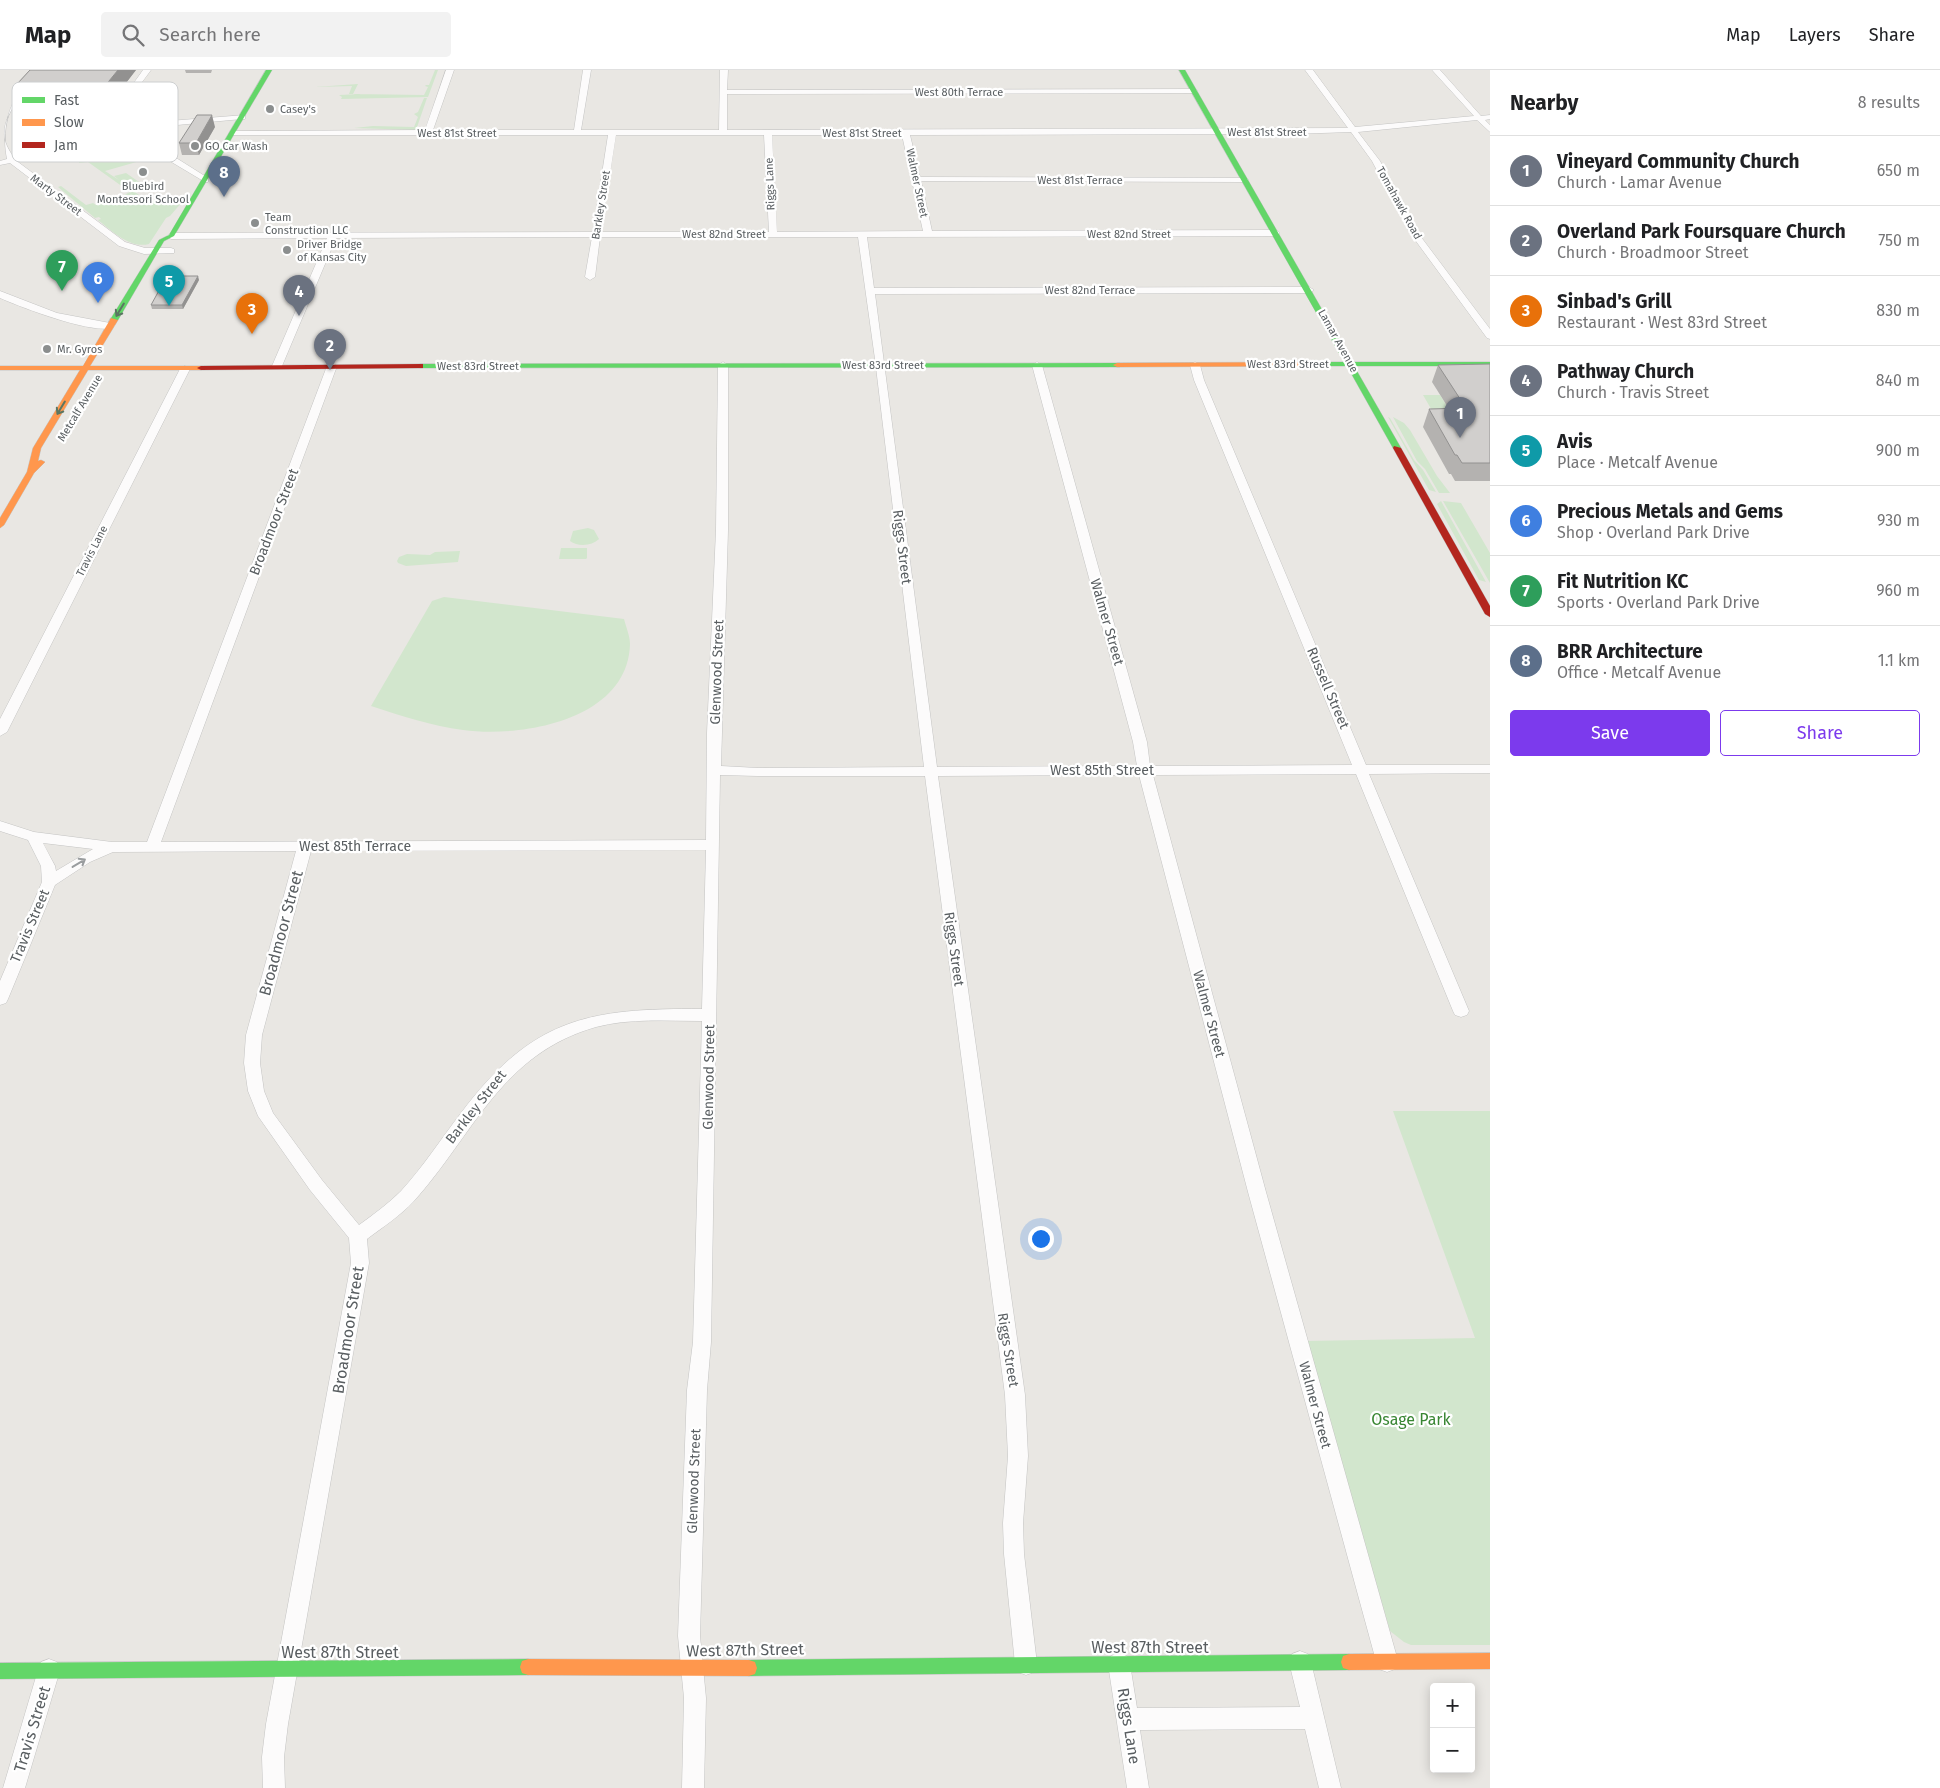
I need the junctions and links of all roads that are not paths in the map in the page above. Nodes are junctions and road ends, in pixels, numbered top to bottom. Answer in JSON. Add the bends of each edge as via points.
{"nodes":[{"id":1,"x":40,"y":70,"type":"edge"},
{"id":2,"x":147,"y":70,"type":"edge"},
{"id":3,"x":269,"y":70,"type":"edge"},
{"id":4,"x":450,"y":70,"type":"edge"},
{"id":5,"x":587,"y":70,"type":"edge"},
{"id":6,"x":724,"y":70,"type":"edge"},
{"id":7,"x":1182,"y":70,"type":"edge"},
{"id":8,"x":1309,"y":70,"type":"edge"},
{"id":9,"x":1436,"y":70,"type":"edge"},
{"id":10,"x":29,"y":82,"type":"edge"},
{"id":11,"x":138,"y":82,"type":"edge"},
{"id":12,"x":1194,"y":91,"type":"junction"},
{"id":13,"x":724,"y":92,"type":"junction"},
{"id":14,"x":12,"y":100,"type":"edge"},
{"id":15,"x":3,"y":110,"type":"edge"},
{"id":16,"x":242,"y":117,"type":"junction"},
{"id":17,"x":1490,"y":117,"type":"edge"},
{"id":18,"x":1480,"y":118,"type":"junction"},
{"id":19,"x":178,"y":123,"type":"edge"},
{"id":20,"x":1353,"y":130,"type":"junction"},
{"id":21,"x":1490,"y":130,"type":"edge"},
{"id":22,"x":1218,"y":132,"type":"junction"},
{"id":23,"x":232,"y":133,"type":"junction"},
{"id":24,"x":428,"y":133,"type":"junction"},
{"id":25,"x":577,"y":133,"type":"junction"},
{"id":26,"x":612,"y":133,"type":"junction"},
{"id":27,"x":723,"y":133,"type":"junction"},
{"id":28,"x":768,"y":133,"type":"junction"},
{"id":29,"x":906,"y":133,"type":"junction"},
{"id":30,"x":12,"y":161,"type":"joint"},
{"id":31,"x":13,"y":162,"type":"edge"},
{"id":32,"x":176,"y":162,"type":"edge"},
{"id":33,"x":0,"y":163,"type":"edge"},
{"id":34,"x":916,"y":179,"type":"junction"},
{"id":35,"x":205,"y":180,"type":"junction"},
{"id":36,"x":1245,"y":180,"type":"junction"},
{"id":37,"x":1276,"y":233,"type":"junction"},
{"id":38,"x":772,"y":234,"type":"junction"},
{"id":39,"x":862,"y":234,"type":"junction"},
{"id":40,"x":928,"y":234,"type":"junction"},
{"id":41,"x":334,"y":235,"type":"junction"},
{"id":42,"x":597,"y":235,"type":"junction"},
{"id":43,"x":172,"y":236,"type":"junction"},
{"id":44,"x":155,"y":251,"type":"junction"},
{"id":45,"x":171,"y":251,"type":"junction"},
{"id":46,"x":163,"y":265,"type":"dead end"},
{"id":47,"x":590,"y":277,"type":"dead end"},
{"id":48,"x":1309,"y":290,"type":"junction"},
{"id":49,"x":870,"y":291,"type":"junction"},
{"id":50,"x":0,"y":294,"type":"edge"},
{"id":51,"x":110,"y":326,"type":"junction"},
{"id":52,"x":1490,"y":336,"type":"edge"},
{"id":53,"x":0,"y":363,"type":"edge"},
{"id":54,"x":1350,"y":364,"type":"junction"},
{"id":55,"x":1490,"y":364,"type":"edge"},
{"id":56,"x":723,"y":365,"type":"junction"},
{"id":57,"x":880,"y":365,"type":"junction"},
{"id":58,"x":1037,"y":365,"type":"junction"},
{"id":59,"x":1195,"y":365,"type":"junction"},
{"id":60,"x":86,"y":366,"type":"junction"},
{"id":61,"x":105,"y":366,"type":"junction"},
{"id":62,"x":276,"y":366,"type":"junction"},
{"id":63,"x":332,"y":366,"type":"junction"},
{"id":64,"x":0,"y":368,"type":"edge"},
{"id":65,"x":184,"y":369,"type":"junction"},
{"id":66,"x":49,"y":454,"type":"dead end"},
{"id":67,"x":31,"y":472,"type":"junction"},
{"id":68,"x":0,"y":525,"type":"edge"},
{"id":69,"x":1490,"y":614,"type":"edge"},
{"id":70,"x":0,"y":732,"type":"edge"},
{"id":71,"x":1361,"y":769,"type":"junction"},
{"id":72,"x":1490,"y":769,"type":"edge"},
{"id":73,"x":715,"y":770,"type":"junction"},
{"id":74,"x":1144,"y":770,"type":"junction"},
{"id":75,"x":931,"y":771,"type":"junction"},
{"id":76,"x":0,"y":826,"type":"edge"},
{"id":77,"x":32,"y":837,"type":"junction"},
{"id":78,"x":712,"y":845,"type":"junction"},
{"id":79,"x":152,"y":846,"type":"junction"},
{"id":80,"x":305,"y":846,"type":"junction"},
{"id":81,"x":112,"y":847,"type":"junction"},
{"id":82,"x":49,"y":882,"type":"junction"},
{"id":83,"x":0,"y":999,"type":"edge"},
{"id":84,"x":1461,"y":1011,"type":"dead end"},
{"id":85,"x":710,"y":1015,"type":"junction"},
{"id":86,"x":358,"y":1236,"type":"junction"},
{"id":87,"x":1490,"y":1660,"type":"edge"},
{"id":88,"x":1387,"y":1661,"type":"junction"},
{"id":89,"x":1300,"y":1662,"type":"junction"},
{"id":90,"x":1026,"y":1664,"type":"junction"},
{"id":91,"x":1119,"y":1664,"type":"junction"},
{"id":92,"x":692,"y":1667,"type":"junction"},
{"id":93,"x":287,"y":1669,"type":"junction"},
{"id":94,"x":49,"y":1670,"type":"junction"},
{"id":95,"x":0,"y":1671,"type":"edge"},
{"id":96,"x":1313,"y":1718,"type":"junction"},
{"id":97,"x":1127,"y":1719,"type":"junction"},
{"id":98,"x":14,"y":1788,"type":"edge"},
{"id":99,"x":274,"y":1788,"type":"edge"},
{"id":100,"x":693,"y":1788,"type":"edge"},
{"id":101,"x":1138,"y":1788,"type":"edge"},
{"id":102,"x":1330,"y":1788,"type":"edge"}],
"edges":[{"from":1,"to":10,"type":"street","name":"Marty Street"},
{"from":2,"to":11,"type":"street"},
{"from":3,"to":16,"type":"street","name":"Metcalf Avenue"},
{"from":4,"to":24,"type":"street"},
{"from":5,"to":25,"type":"street"},
{"from":6,"to":13,"type":"street"},
{"from":7,"to":12,"type":"street","name":"Lamar Avenue"},
{"from":8,"to":20,"type":"street","name":"Tomahawk Road"},
{"from":9,"to":18,"type":"street"},
{"from":12,"to":13,"type":"street","name":"West 80th Terrace"},
{"from":12,"to":22,"type":"street","name":"Lamar Avenue"},
{"from":13,"to":27,"type":"street"},
{"from":14,"to":15,"type":"street","name":"Marty Street"},
{"from":15,"to":30,"type":"street","name":"Marty Street","via":[[1,141]]},
{"from":16,"to":19,"type":"street"},
{"from":16,"to":23,"type":"street","name":"Metcalf Avenue"},
{"from":17,"to":18,"type":"street","name":"West 81st Street"},
{"from":18,"to":20,"type":"street","name":"West 81st Street"},
{"from":18,"to":21,"type":"street"},
{"from":20,"to":22,"type":"street","name":"West 81st Street"},
{"from":20,"to":52,"type":"street","name":"Tomahawk Road","via":[[1376,161],[1414,233]]},
{"from":22,"to":29,"type":"street","name":"West 81st Street"},
{"from":22,"to":36,"type":"street","name":"Lamar Avenue"},
{"from":23,"to":24,"type":"street","name":"West 81st Street"},
{"from":23,"to":35,"type":"street","name":"Metcalf Avenue"},
{"from":24,"to":25,"type":"street","name":"West 81st Street"},
{"from":25,"to":26,"type":"street","name":"West 81st Street"},
{"from":26,"to":27,"type":"street","name":"West 81st Street"},
{"from":26,"to":42,"type":"street","name":"Barkley Street"},
{"from":27,"to":28,"type":"street","name":"West 81st Street"},
{"from":28,"to":29,"type":"street","name":"West 81st Street"},
{"from":28,"to":38,"type":"street","name":"Riggs Lane"},
{"from":29,"to":34,"type":"street","name":"Walmer Street"},
{"from":30,"to":33,"type":"street"},
{"from":31,"to":44,"type":"street","name":"Marty Street","via":[[110,236],[133,248]]},
{"from":32,"to":35,"type":"street"},
{"from":34,"to":36,"type":"street","name":"West 81st Terrace"},
{"from":34,"to":40,"type":"street","name":"Walmer Street"},
{"from":35,"to":43,"type":"street","name":"Metcalf Avenue"},
{"from":36,"to":37,"type":"street","name":"Lamar Avenue"},
{"from":37,"to":40,"type":"street","name":"West 82nd Street"},
{"from":37,"to":48,"type":"street","name":"Lamar Avenue"},
{"from":38,"to":39,"type":"street","name":"West 82nd Street"},
{"from":38,"to":42,"type":"street","name":"West 82nd Street"},
{"from":39,"to":40,"type":"street","name":"West 82nd Street"},
{"from":39,"to":49,"type":"street","name":"Riggs Street"},
{"from":41,"to":42,"type":"street","name":"West 82nd Street"},
{"from":41,"to":43,"type":"street","name":"West 82nd Street"},
{"from":41,"to":62,"type":"street"},
{"from":42,"to":47,"type":"street","name":"Barkley Street"},
{"from":43,"to":44,"type":"street","name":"Metcalf Avenue","via":[[162,240]]},
{"from":43,"to":45,"type":"street","name":"Metcalf Avenue","via":[[176,240]]},
{"from":44,"to":45,"type":"street","name":"Marty Street"},
{"from":44,"to":51,"type":"street","name":"Metcalf Avenue","one_way":true},
{"from":45,"to":46,"type":"street","name":"Metcalf Avenue"},
{"from":48,"to":49,"type":"street","name":"West 82nd Terrace"},
{"from":48,"to":54,"type":"street","name":"Lamar Avenue"},
{"from":49,"to":57,"type":"street","name":"Riggs Street"},
{"from":50,"to":51,"type":"street","via":[[66,319]]},
{"from":51,"to":60,"type":"street","name":"Metcalf Avenue"},
{"from":53,"to":60,"type":"street","name":"West 83rd Street"},
{"from":54,"to":55,"type":"street","name":"West 83rd Street"},
{"from":54,"to":59,"type":"street","name":"West 83rd Street"},
{"from":54,"to":69,"type":"street","name":"Lamar Avenue"},
{"from":56,"to":57,"type":"street","name":"West 83rd Street"},
{"from":56,"to":63,"type":"street","name":"West 83rd Street"},
{"from":56,"to":73,"type":"street","name":"Glenwood Street"},
{"from":57,"to":58,"type":"street","name":"West 83rd Street"},
{"from":57,"to":75,"type":"street","name":"Riggs Street"},
{"from":58,"to":59,"type":"street","name":"West 83rd Street"},
{"from":58,"to":74,"type":"street","name":"Walmer Street","via":[[1140,742]]},
{"from":59,"to":71,"type":"street","name":"Russell Street"},
{"from":60,"to":61,"type":"street","name":"West 83rd Street"},
{"from":60,"to":64,"type":"street","name":"West 83rd Street"},
{"from":60,"to":67,"type":"street","name":"Metcalf Avenue","one_way":true,"via":[[37,448]]},
{"from":61,"to":62,"type":"street","name":"West 83rd Street"},
{"from":61,"to":65,"type":"street","name":"West 83rd Street"},
{"from":62,"to":63,"type":"street","name":"West 83rd Street"},
{"from":62,"to":65,"type":"street","name":"West 83rd Street"},
{"from":63,"to":79,"type":"street","name":"Broadmoor Street"},
{"from":65,"to":70,"type":"street","name":"Travis Lane"},
{"from":66,"to":67,"type":"street","name":"Metcalf Avenue"},
{"from":67,"to":68,"type":"street","name":"Metcalf Avenue"},
{"from":71,"to":72,"type":"street","name":"West 85th Street"},
{"from":71,"to":74,"type":"street","name":"West 85th Street"},
{"from":71,"to":84,"type":"street","name":"Russell Street"},
{"from":73,"to":75,"type":"street","name":"West 85th Street"},
{"from":73,"to":78,"type":"street","name":"Glenwood Street"},
{"from":74,"to":75,"type":"street","name":"West 85th Street"},
{"from":74,"to":88,"type":"street","name":"Walmer Street"},
{"from":75,"to":90,"type":"street","name":"Riggs Street","via":[[1015,1395],[1018,1456],[1014,1546]]},
{"from":76,"to":77,"type":"street","name":"West 85th Terrace"},
{"from":77,"to":81,"type":"street","name":"West 85th Terrace"},
{"from":77,"to":82,"type":"street","name":"Travis Street","via":[[48,866]]},
{"from":78,"to":80,"type":"street","name":"West 85th Terrace"},
{"from":78,"to":85,"type":"street","name":"Glenwood Street"},
{"from":79,"to":80,"type":"street","name":"West 85th Terrace"},
{"from":79,"to":81,"type":"street","name":"West 85th Terrace"},
{"from":80,"to":86,"type":"street","name":"Broadmoor Street","via":[[254,1035],[252,1064],[256,1091],[266,1116]]},
{"from":82,"to":81,"type":"street","name":"Travis Street","one_way":true,"via":[[85,859]]},
{"from":82,"to":83,"type":"street","name":"Travis Street"},
{"from":85,"to":86,"type":"street","name":"Barkley Street","via":[[615,1017],[569,1029],[541,1043],[517,1060],[489,1088],[407,1196]]},
{"from":85,"to":92,"type":"street","name":"Glenwood Street","via":[[702,1342],[697,1390],[689,1626]]},
{"from":86,"to":93,"type":"street","name":"Broadmoor Street","via":[[360,1263]]},
{"from":87,"to":88,"type":"street","name":"West 87th Street"},
{"from":88,"to":89,"type":"street","name":"West 87th Street"},
{"from":89,"to":91,"type":"street","name":"West 87th Street"},
{"from":89,"to":96,"type":"street"},
{"from":90,"to":91,"type":"street","name":"West 87th Street"},
{"from":90,"to":92,"type":"street","name":"West 87th Street"},
{"from":91,"to":97,"type":"street","name":"Riggs Lane"},
{"from":92,"to":93,"type":"street","name":"West 87th Street"},
{"from":92,"to":100,"type":"street","name":"Glenwood Street","via":[[695,1698]]},
{"from":93,"to":94,"type":"street","name":"West 87th Street"},
{"from":93,"to":99,"type":"street","name":"Broadmoor Street","via":[[273,1757]]},
{"from":94,"to":95,"type":"street","name":"West 87th Street"},
{"from":94,"to":98,"type":"street","name":"Travis Street"},
{"from":96,"to":97,"type":"street"},
{"from":96,"to":102,"type":"street"},
{"from":97,"to":101,"type":"street","name":"Riggs Lane"}]}
